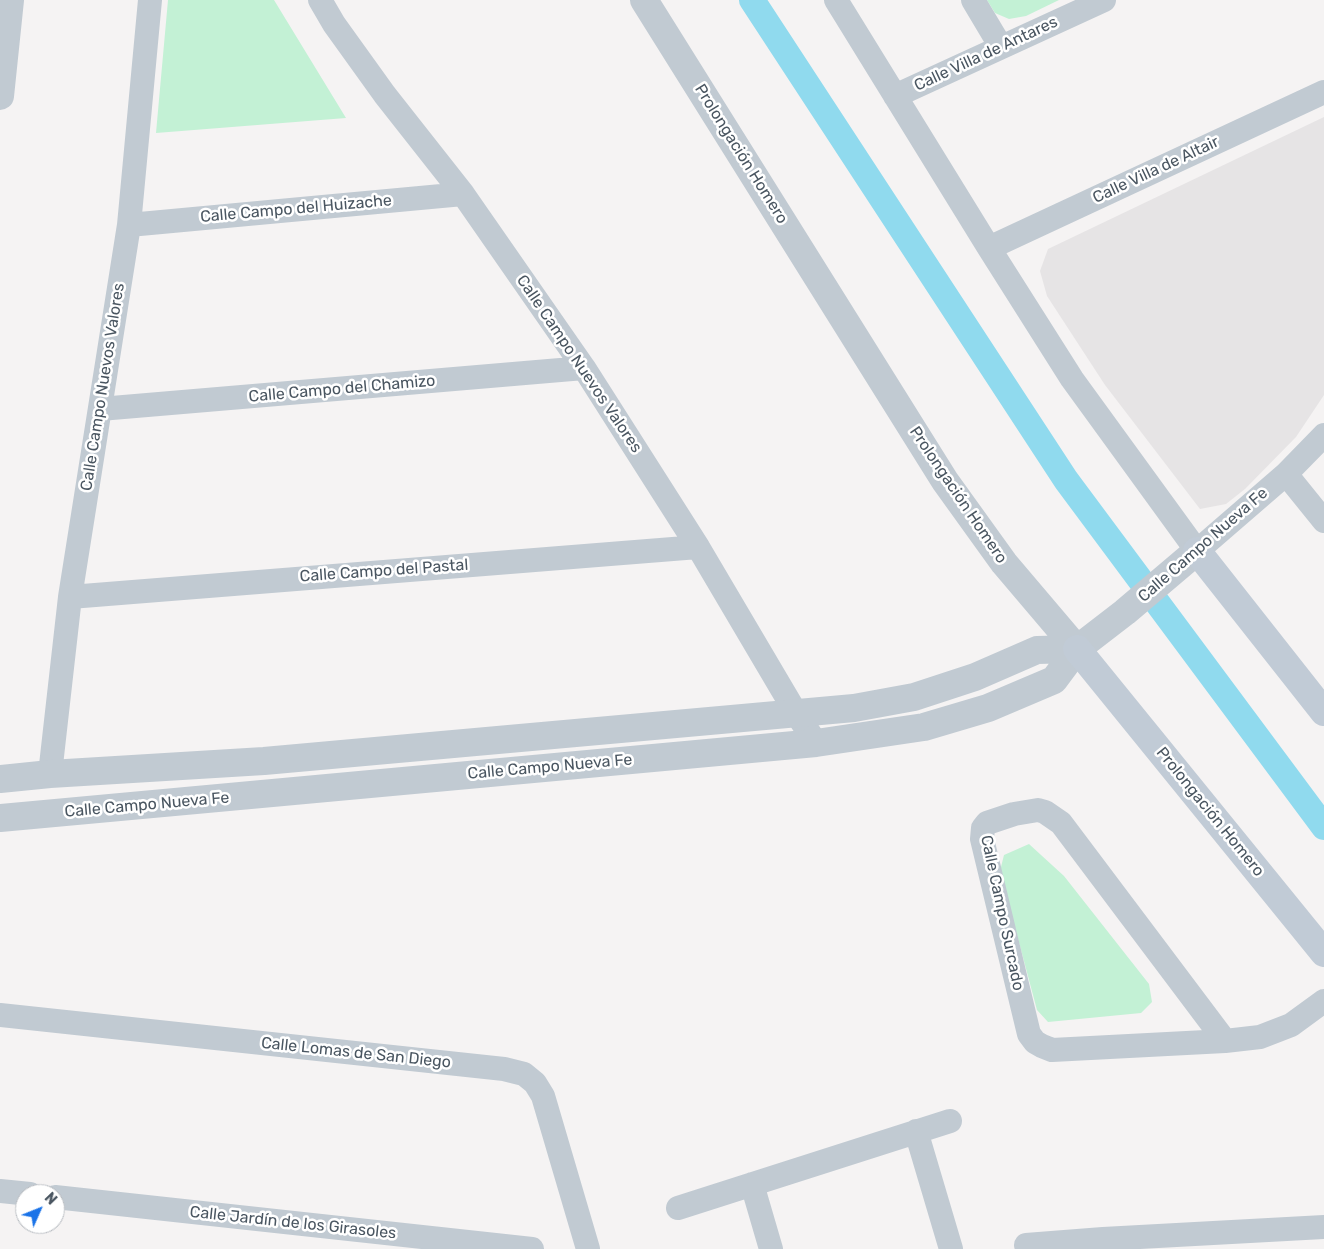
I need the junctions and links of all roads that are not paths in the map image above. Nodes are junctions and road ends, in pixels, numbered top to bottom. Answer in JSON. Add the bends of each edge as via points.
{"nodes":[{"id":1,"x":10,"y":0,"type":"edge"},
{"id":2,"x":150,"y":0,"type":"edge"},
{"id":3,"x":320,"y":0,"type":"edge"},
{"id":4,"x":644,"y":0,"type":"edge"},
{"id":5,"x":836,"y":0,"type":"edge"},
{"id":6,"x":973,"y":0,"type":"edge"},
{"id":7,"x":1104,"y":0,"type":"edge"},
{"id":8,"x":1001,"y":47,"type":"junction"},
{"id":9,"x":1324,"y":92,"type":"edge"},
{"id":10,"x":0,"y":96,"type":"edge"},
{"id":11,"x":895,"y":96,"type":"junction"},
{"id":12,"x":463,"y":194,"type":"junction"},
{"id":13,"x":129,"y":225,"type":"junction"},
{"id":14,"x":989,"y":248,"type":"junction"},
{"id":15,"x":584,"y":368,"type":"junction"},
{"id":16,"x":100,"y":410,"type":"junction"},
{"id":17,"x":1324,"y":435,"type":"edge"},
{"id":18,"x":1286,"y":474,"type":"junction"},
{"id":19,"x":1324,"y":521,"type":"edge"},
{"id":20,"x":698,"y":547,"type":"junction"},
{"id":21,"x":1197,"y":551,"type":"junction"},
{"id":22,"x":70,"y":596,"type":"junction"},
{"id":23,"x":1077,"y":649,"type":"junction"},
{"id":24,"x":1324,"y":712,"type":"edge"},
{"id":25,"x":796,"y":713,"type":"junction"},
{"id":26,"x":816,"y":743,"type":"junction"},
{"id":27,"x":50,"y":774,"type":"junction"},
{"id":28,"x":0,"y":779,"type":"edge"},
{"id":29,"x":0,"y":818,"type":"edge"},
{"id":30,"x":1324,"y":954,"type":"edge"},
{"id":31,"x":1324,"y":1001,"type":"edge"},
{"id":32,"x":0,"y":1015,"type":"edge"},
{"id":33,"x":1225,"y":1041,"type":"junction"},
{"id":34,"x":950,"y":1121,"type":"dead end"},
{"id":35,"x":916,"y":1132,"type":"junction"},
{"id":36,"x":752,"y":1184,"type":"junction"},
{"id":37,"x":0,"y":1191,"type":"edge"},
{"id":38,"x":15,"y":1192,"type":"edge"},
{"id":39,"x":65,"y":1198,"type":"edge"},
{"id":40,"x":678,"y":1208,"type":"dead end"},
{"id":41,"x":1324,"y":1227,"type":"edge"},
{"id":42,"x":1104,"y":1244,"type":"edge"},
{"id":43,"x":1026,"y":1246,"type":"dead end"},
{"id":44,"x":532,"y":1249,"type":"edge"},
{"id":45,"x":588,"y":1249,"type":"edge"},
{"id":46,"x":772,"y":1249,"type":"edge"},
{"id":47,"x":951,"y":1249,"type":"edge"}],
"edges":[{"from":1,"to":10,"type":"street"},
{"from":2,"to":13,"type":"street","name":"Calle Campo Nuevos Valores"},
{"from":3,"to":12,"type":"street","name":"Calle Campo Nuevos Valores","via":[[385,95]]},
{"from":4,"to":23,"type":"street","name":"Prolongación Homero","via":[[945,481],[1004,563]]},
{"from":5,"to":11,"type":"street"},
{"from":6,"to":8,"type":"street"},
{"from":7,"to":8,"type":"street","name":"Calle Villa de Antares"},
{"from":8,"to":11,"type":"street","name":"Calle Villa de Antares"},
{"from":9,"to":14,"type":"street","name":"Calle Villa de Altair"},
{"from":11,"to":14,"type":"street"},
{"from":12,"to":13,"type":"street","name":"Calle Campo del Huizache"},
{"from":12,"to":15,"type":"street","name":"Calle Campo Nuevos Valores"},
{"from":13,"to":16,"type":"street","name":"Calle Campo Nuevos Valores"},
{"from":14,"to":21,"type":"street","via":[[1072,379]]},
{"from":15,"to":16,"type":"street","name":"Calle Campo del Chamizo"},
{"from":15,"to":20,"type":"street","name":"Calle Campo Nuevos Valores"},
{"from":16,"to":22,"type":"street","name":"Calle Campo Nuevos Valores"},
{"from":17,"to":18,"type":"street","name":"Calle Campo Nueva Fe"},
{"from":18,"to":19,"type":"street"},
{"from":18,"to":21,"type":"street","name":"Calle Campo Nueva Fe"},
{"from":20,"to":22,"type":"street","name":"Calle Campo del Pastal"},
{"from":20,"to":25,"type":"street","name":"Calle Campo Nuevos Valores"},
{"from":21,"to":23,"type":"street","name":"Calle Campo Nueva Fe"},
{"from":21,"to":24,"type":"main road"},
{"from":22,"to":27,"type":"street","name":"Calle Campo Nuevos Valores"},
{"from":23,"to":25,"type":"street","name":"Calle Campo Nueva Fe","via":[[1037,650],[975,677],[914,697],[854,708]]},
{"from":23,"to":26,"type":"street","name":"Calle Campo Nueva Fe","via":[[1054,680],[988,708],[924,727]]},
{"from":23,"to":30,"type":"main road","name":"Prolongación Homero"},
{"from":25,"to":26,"type":"street","name":"Calle Campo Nuevos Valores"},
{"from":25,"to":27,"type":"street","name":"Calle Campo Nueva Fe","via":[[274,760]]},
{"from":26,"to":29,"type":"street","name":"Calle Campo Nueva Fe"},
{"from":27,"to":28,"type":"street","name":"Calle Campo Nueva Fe"},
{"from":31,"to":33,"type":"street","name":"Calle Campo Surcado","via":[[1277,1031],[1260,1037]]},
{"from":32,"to":45,"type":"street","name":"Calle Lomas de San Diego","via":[[485,1067],[524,1074],[536,1083],[543,1096]]},
{"from":33,"to":33,"type":"street","name":"Calle Campo Surcado","via":[[1061,823],[1038,810],[987,822],[982,839],[1029,1034],[1035,1042],[1052,1050]]},
{"from":34,"to":35,"type":"street"},
{"from":35,"to":36,"type":"street"},
{"from":35,"to":47,"type":"street"},
{"from":36,"to":40,"type":"street"},
{"from":36,"to":46,"type":"street"},
{"from":37,"to":38,"type":"street"},
{"from":39,"to":44,"type":"street","name":"Calle Jardín de los Girasoles"},
{"from":41,"to":42,"type":"street"},
{"from":42,"to":43,"type":"street"}]}
